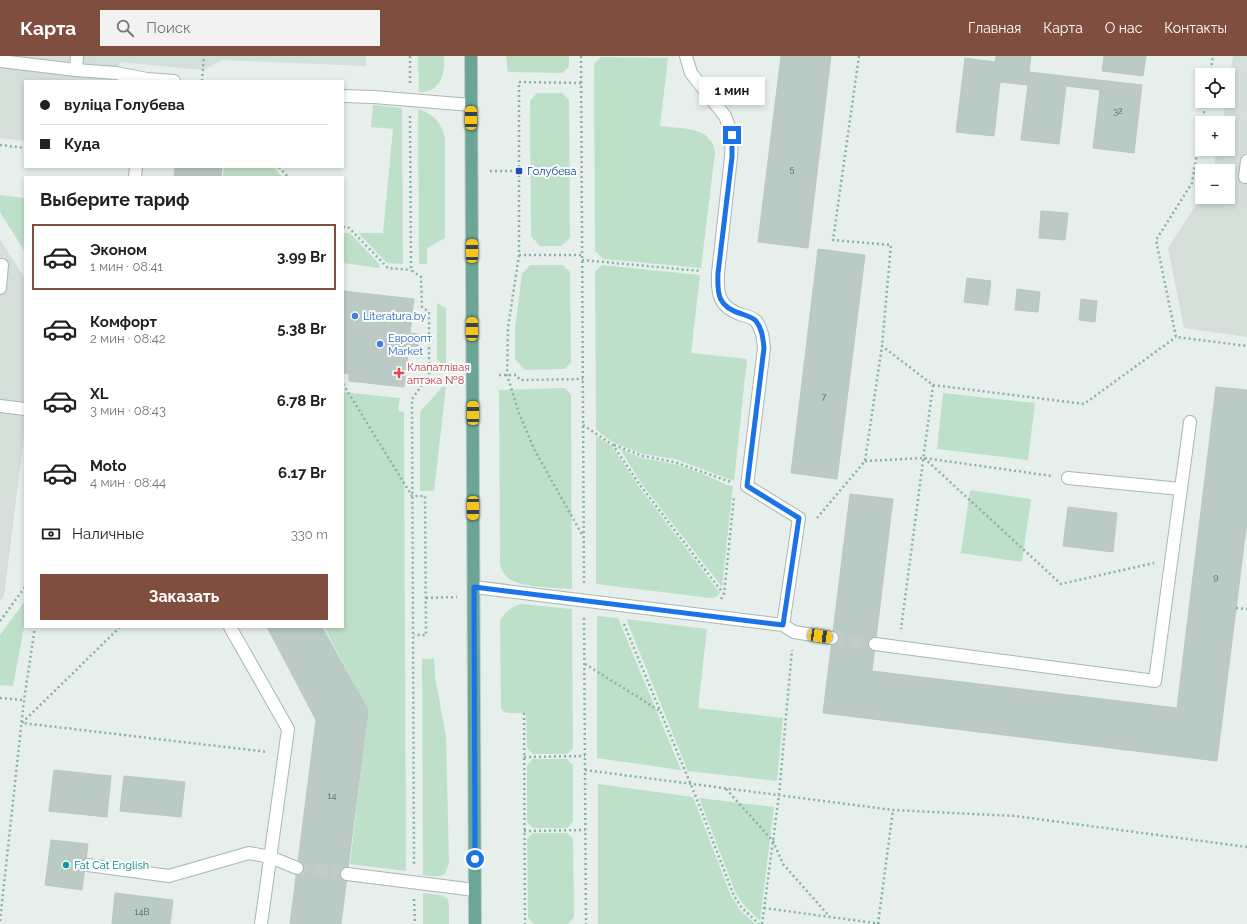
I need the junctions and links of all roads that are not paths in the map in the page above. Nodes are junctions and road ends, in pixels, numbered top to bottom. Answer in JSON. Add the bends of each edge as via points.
{"nodes":[{"id":1,"x":77,"y":56,"type":"edge"},
{"id":2,"x":471,"y":56,"type":"edge"},
{"id":3,"x":686,"y":56,"type":"edge"},
{"id":4,"x":0,"y":61,"type":"edge"},
{"id":5,"x":76,"y":70,"type":"junction"},
{"id":6,"x":147,"y":80,"type":"edge"},
{"id":7,"x":344,"y":96,"type":"edge"},
{"id":8,"x":471,"y":105,"type":"junction"},
{"id":9,"x":1247,"y":161,"type":"edge"},
{"id":10,"x":1247,"y":177,"type":"edge"},
{"id":11,"x":0,"y":265,"type":"edge"},
{"id":12,"x":0,"y":288,"type":"edge"},
{"id":13,"x":0,"y":406,"type":"edge"},
{"id":14,"x":24,"y":409,"type":"edge"},
{"id":15,"x":1190,"y":422,"type":"dead end"},
{"id":16,"x":1068,"y":478,"type":"road end"},
{"id":17,"x":1181,"y":489,"type":"junction"},
{"id":18,"x":474,"y":592,"type":"junction"},
{"id":19,"x":783,"y":625,"type":"junction"},
{"id":20,"x":231,"y":628,"type":"edge"},
{"id":21,"x":832,"y":638,"type":"tunnel mouth"},
{"id":22,"x":875,"y":644,"type":"tunnel mouth"},
{"id":23,"x":270,"y":857,"type":"junction"},
{"id":24,"x":88,"y":865,"type":"dead end"},
{"id":25,"x":297,"y":868,"type":"tunnel mouth"},
{"id":26,"x":347,"y":874,"type":"tunnel mouth"},
{"id":27,"x":475,"y":890,"type":"junction"},
{"id":28,"x":261,"y":924,"type":"edge"},
{"id":29,"x":475,"y":924,"type":"edge"}],
"edges":[{"from":1,"to":5,"type":"lane"},
{"from":2,"to":8,"type":"main road"},
{"from":3,"to":19,"type":"lane","via":[[691,73],[725,116],[732,135],[718,290],[724,305],[733,312],[752,318],[763,336],[764,348],[747,486],[799,518]]},
{"from":4,"to":5,"type":"lane"},
{"from":5,"to":6,"type":"lane","via":[[116,73]]},
{"from":7,"to":8,"type":"lane"},
{"from":8,"to":18,"type":"main road"},
{"from":9,"to":10,"type":"lane"},
{"from":11,"to":12,"type":"lane"},
{"from":13,"to":14,"type":"lane"},
{"from":15,"to":17,"type":"lane"},
{"from":16,"to":17,"type":"lane"},
{"from":17,"to":22,"type":"lane","via":[[1156,681]]},
{"from":18,"to":19,"type":"lane","via":[[616,604]]},
{"from":18,"to":27,"type":"main road"},
{"from":19,"to":21,"type":"lane","via":[[794,632]]},
{"from":20,"to":23,"type":"lane","via":[[288,729]]},
{"from":23,"to":24,"type":"lane","via":[[249,854],[169,876]]},
{"from":23,"to":25,"type":"lane"},
{"from":23,"to":28,"type":"lane"},
{"from":26,"to":27,"type":"lane"},
{"from":27,"to":29,"type":"main road"}]}
